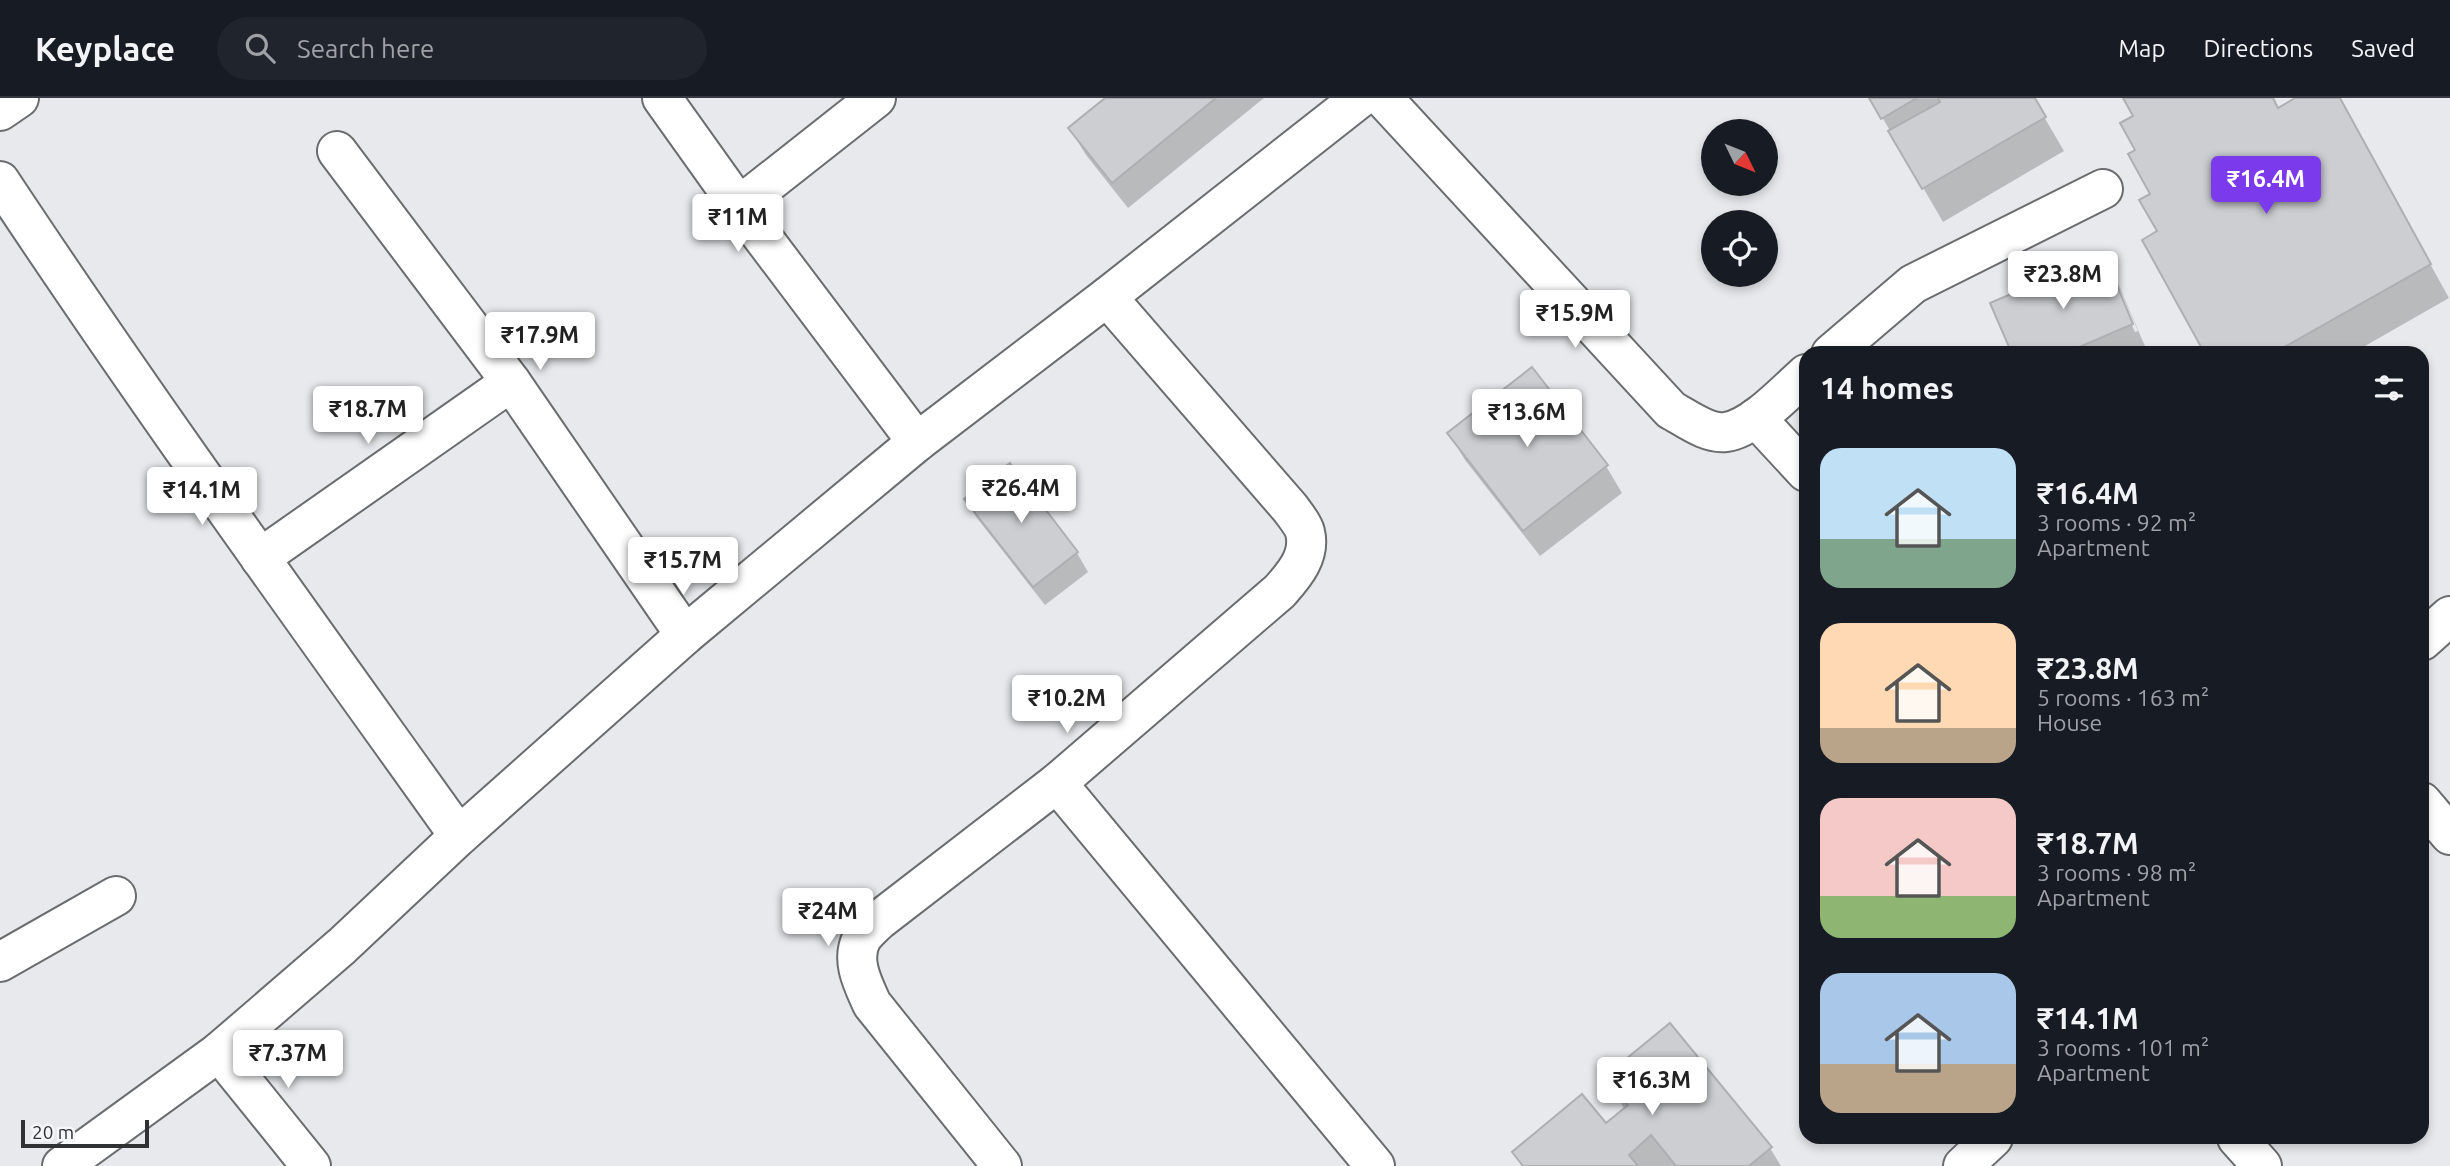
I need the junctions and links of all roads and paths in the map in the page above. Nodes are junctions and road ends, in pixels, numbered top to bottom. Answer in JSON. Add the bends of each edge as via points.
{"nodes":[{"id":1,"x":19,"y":98,"type":"edge"},
{"id":2,"x":662,"y":98,"type":"edge"},
{"id":3,"x":876,"y":98,"type":"edge"},
{"id":4,"x":1360,"y":98,"type":"edge"},
{"id":5,"x":1383,"y":98,"type":"edge"},
{"id":6,"x":0,"y":111,"type":"edge"},
{"id":7,"x":337,"y":151,"type":"dead end"},
{"id":8,"x":0,"y":181,"type":"edge"},
{"id":9,"x":2103,"y":189,"type":"dead end"},
{"id":10,"x":738,"y":206,"type":"junction"},
{"id":11,"x":1107,"y":297,"type":"junction"},
{"id":12,"x":1840,"y":346,"type":"edge"},
{"id":13,"x":1799,"y":380,"type":"edge"},
{"id":14,"x":511,"y":382,"type":"junction"},
{"id":15,"x":1756,"y":418,"type":"junction"},
{"id":16,"x":917,"y":442,"type":"junction"},
{"id":17,"x":1799,"y":464,"type":"edge"},
{"id":18,"x":260,"y":558,"type":"junction"},
{"id":19,"x":2450,"y":616,"type":"edge"},
{"id":20,"x":685,"y":635,"type":"junction"},
{"id":21,"x":2429,"y":635,"type":"edge"},
{"id":22,"x":1057,"y":783,"type":"junction"},
{"id":23,"x":2429,"y":810,"type":"edge"},
{"id":24,"x":2450,"y":835,"type":"edge"},
{"id":25,"x":459,"y":836,"type":"junction"},
{"id":26,"x":116,"y":896,"type":"dead end"},
{"id":27,"x":0,"y":962,"type":"edge"},
{"id":28,"x":219,"y":1052,"type":"junction"},
{"id":29,"x":1987,"y":1144,"type":"edge"},
{"id":30,"x":2242,"y":1144,"type":"edge"},
{"id":31,"x":62,"y":1166,"type":"edge"},
{"id":32,"x":311,"y":1166,"type":"edge"},
{"id":33,"x":1002,"y":1166,"type":"edge"},
{"id":34,"x":1375,"y":1166,"type":"edge"},
{"id":35,"x":1963,"y":1166,"type":"edge"},
{"id":36,"x":2262,"y":1166,"type":"edge"}],
"edges":[{"from":1,"to":6,"type":"street"},
{"from":2,"to":10,"type":"street"},
{"from":3,"to":10,"type":"street"},
{"from":4,"to":11,"type":"street"},
{"from":5,"to":15,"type":"street","via":[[1671,410],[1707,429],[1726,432]]},
{"from":7,"to":14,"type":"street"},
{"from":8,"to":18,"type":"street"},
{"from":9,"to":12,"type":"street","via":[[1913,284]]},
{"from":10,"to":16,"type":"street"},
{"from":11,"to":16,"type":"street"},
{"from":11,"to":22,"type":"street","via":[[1290,508],[1305,530],[1305,550],[1300,568],[1280,592]]},
{"from":13,"to":15,"type":"street"},
{"from":14,"to":18,"type":"street"},
{"from":14,"to":20,"type":"street"},
{"from":15,"to":17,"type":"street"},
{"from":16,"to":20,"type":"street"},
{"from":18,"to":25,"type":"street"},
{"from":19,"to":21,"type":"street"},
{"from":20,"to":25,"type":"street"},
{"from":22,"to":33,"type":"street","via":[[878,921],[862,938],[856,956],[872,1004]]},
{"from":22,"to":34,"type":"street"},
{"from":23,"to":24,"type":"street"},
{"from":25,"to":28,"type":"street"},
{"from":26,"to":27,"type":"street"},
{"from":28,"to":31,"type":"street"},
{"from":28,"to":32,"type":"street"},
{"from":29,"to":35,"type":"street"},
{"from":30,"to":36,"type":"street"}]}
